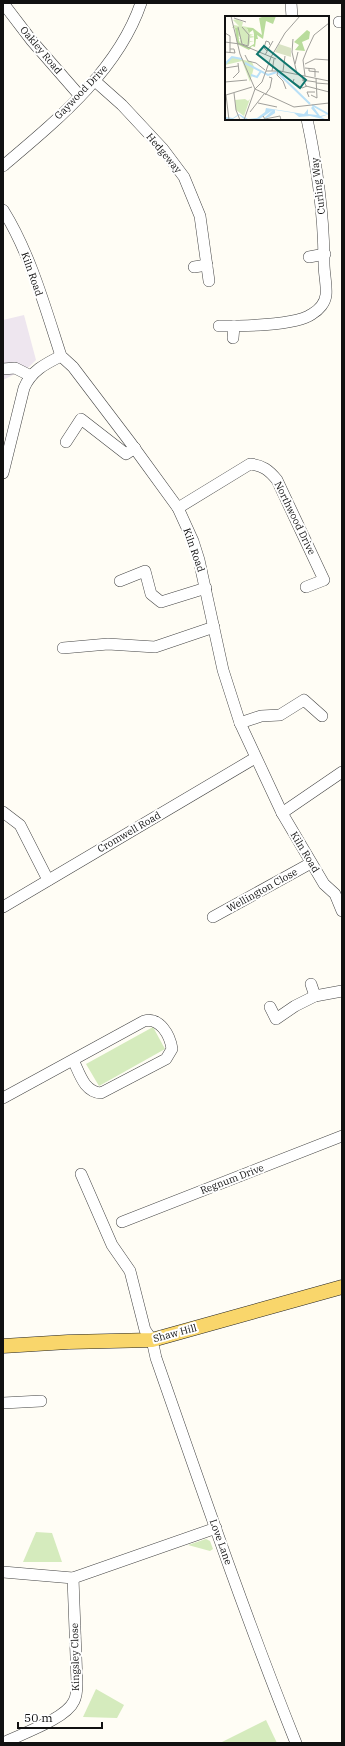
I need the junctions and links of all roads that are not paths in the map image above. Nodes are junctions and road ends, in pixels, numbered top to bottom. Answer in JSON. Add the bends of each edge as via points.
{"nodes":[{"id":1,"x":3,"y":3,"type":"edge"},
{"id":2,"x":141,"y":3,"type":"edge"},
{"id":3,"x":291,"y":3,"type":"edge"},
{"id":4,"x":292,"y":16,"type":"edge"},
{"id":5,"x":95,"y":81,"type":"junction"},
{"id":6,"x":80,"y":96,"type":"junction"},
{"id":7,"x":307,"y":120,"type":"edge"},
{"id":8,"x":3,"y":166,"type":"edge"},
{"id":9,"x":3,"y":210,"type":"edge"},
{"id":10,"x":325,"y":254,"type":"junction"},
{"id":11,"x":309,"y":257,"type":"dead end"},
{"id":12,"x":206,"y":265,"type":"junction"},
{"id":13,"x":194,"y":267,"type":"dead end"},
{"id":14,"x":208,"y":281,"type":"dead end"},
{"id":15,"x":219,"y":326,"type":"dead end"},
{"id":16,"x":234,"y":326,"type":"junction"},
{"id":17,"x":234,"y":338,"type":"dead end"},
{"id":18,"x":61,"y":356,"type":"junction"},
{"id":19,"x":3,"y":369,"type":"edge"},
{"id":20,"x":31,"y":376,"type":"junction"},
{"id":21,"x":66,"y":442,"type":"dead end"},
{"id":22,"x":135,"y":448,"type":"junction"},
{"id":23,"x":3,"y":473,"type":"edge"},
{"id":24,"x":178,"y":508,"type":"junction"},
{"id":25,"x":120,"y":581,"type":"dead end"},
{"id":26,"x":306,"y":587,"type":"dead end"},
{"id":27,"x":206,"y":588,"type":"junction"},
{"id":28,"x":214,"y":627,"type":"junction"},
{"id":29,"x":63,"y":648,"type":"dead end"},
{"id":30,"x":322,"y":716,"type":"dead end"},
{"id":31,"x":240,"y":723,"type":"junction"},
{"id":32,"x":255,"y":758,"type":"junction"},
{"id":33,"x":342,"y":772,"type":"edge"},
{"id":34,"x":3,"y":812,"type":"edge"},
{"id":35,"x":282,"y":813,"type":"junction"},
{"id":36,"x":311,"y":863,"type":"junction"},
{"id":37,"x":48,"y":880,"type":"junction"},
{"id":38,"x":338,"y":892,"type":"edge"},
{"id":39,"x":3,"y":907,"type":"edge"},
{"id":40,"x":342,"y":911,"type":"edge"},
{"id":41,"x":213,"y":917,"type":"dead end"},
{"id":42,"x":311,"y":984,"type":"dead end"},
{"id":43,"x":342,"y":991,"type":"edge"},
{"id":44,"x":315,"y":996,"type":"junction"},
{"id":45,"x":270,"y":1007,"type":"dead end"},
{"id":46,"x":73,"y":1060,"type":"junction"},
{"id":47,"x":3,"y":1098,"type":"edge"},
{"id":48,"x":342,"y":1136,"type":"edge"},
{"id":49,"x":81,"y":1174,"type":"dead end"},
{"id":50,"x":122,"y":1222,"type":"dead end"},
{"id":51,"x":342,"y":1287,"type":"edge"},
{"id":52,"x":152,"y":1340,"type":"junction"},
{"id":53,"x":3,"y":1346,"type":"edge"},
{"id":54,"x":41,"y":1401,"type":"dead end"},
{"id":55,"x":3,"y":1402,"type":"edge"},
{"id":56,"x":216,"y":1528,"type":"junction"},
{"id":57,"x":3,"y":1572,"type":"edge"},
{"id":58,"x":72,"y":1578,"type":"junction"},
{"id":59,"x":3,"y":1743,"type":"edge"},
{"id":60,"x":296,"y":1743,"type":"edge"}],
"edges":[{"from":1,"to":6,"type":"street","name":"Oakley Road","via":[[32,42]]},
{"from":2,"to":5,"type":"street","name":"Gaywood Drive","via":[[124,42]]},
{"from":3,"to":4,"type":"street"},
{"from":5,"to":6,"type":"street","name":"Gaywood Drive"},
{"from":5,"to":12,"type":"street","name":"Hedgeway","via":[[122,105],[184,177],[200,216]]},
{"from":6,"to":8,"type":"street","name":"Gaywood Drive"},
{"from":7,"to":10,"type":"street","name":"Curling Way"},
{"from":9,"to":18,"type":"street","name":"Kiln Road","via":[[26,255]]},
{"from":10,"to":11,"type":"street"},
{"from":10,"to":16,"type":"street","name":"Curling Way","via":[[326,296],[312,315],[291,322]]},
{"from":12,"to":13,"type":"street"},
{"from":12,"to":14,"type":"street","name":"Hedgeway"},
{"from":15,"to":16,"type":"street","name":"Curling Way"},
{"from":16,"to":17,"type":"street"},
{"from":18,"to":20,"type":"street","via":[[46,363]]},
{"from":18,"to":22,"type":"street","name":"Kiln Road","via":[[73,367]]},
{"from":19,"to":20,"type":"street","via":[[15,368]]},
{"from":20,"to":23,"type":"street","via":[[24,388]]},
{"from":21,"to":22,"type":"street","via":[[81,419],[126,454]]},
{"from":22,"to":24,"type":"street","name":"Kiln Road"},
{"from":24,"to":26,"type":"street","name":"Northwood Drive","via":[[250,464],[262,466],[277,480],[324,580]]},
{"from":24,"to":27,"type":"street","name":"Kiln Road","via":[[195,548]]},
{"from":25,"to":27,"type":"street","via":[[145,571],[151,594],[161,602]]},
{"from":27,"to":28,"type":"street","name":"Kiln Road"},
{"from":28,"to":29,"type":"street","via":[[155,647],[108,644]]},
{"from":28,"to":31,"type":"street","name":"Kiln Road","via":[[227,689]]},
{"from":30,"to":31,"type":"street","via":[[304,700],[280,715],[261,716]]},
{"from":31,"to":32,"type":"street","name":"Kiln Road"},
{"from":32,"to":35,"type":"street","name":"Kiln Road"},
{"from":32,"to":37,"type":"street","name":"Cromwell Road"},
{"from":33,"to":35,"type":"street"},
{"from":34,"to":37,"type":"street","via":[[20,825]]},
{"from":35,"to":36,"type":"street","name":"Kiln Road"},
{"from":36,"to":38,"type":"street","name":"Kiln Road","via":[[324,884]]},
{"from":36,"to":41,"type":"street","name":"Wellington Close"},
{"from":37,"to":39,"type":"street","name":"Cromwell Road"},
{"from":38,"to":40,"type":"street","name":"Kiln Road"},
{"from":42,"to":44,"type":"street"},
{"from":43,"to":44,"type":"street"},
{"from":44,"to":45,"type":"street","via":[[276,1018]]},
{"from":46,"to":46,"type":"street","via":[[87,1088],[101,1093],[166,1059],[172,1049],[160,1024],[150,1019]]},
{"from":46,"to":47,"type":"street"},
{"from":48,"to":50,"type":"street","name":"Regnum Drive"},
{"from":49,"to":52,"type":"street","name":"Love Lane","via":[[112,1245],[130,1271],[145,1330]]},
{"from":51,"to":52,"type":"main road","name":"Shaw Hill"},
{"from":52,"to":53,"type":"main road","name":"Shaw Hill"},
{"from":52,"to":56,"type":"street","name":"Love Lane","via":[[156,1358]]},
{"from":54,"to":55,"type":"street"},
{"from":56,"to":58,"type":"street"},
{"from":56,"to":60,"type":"street","name":"Love Lane"},
{"from":57,"to":58,"type":"street"},
{"from":58,"to":59,"type":"street","name":"Kingsley Close","via":[[77,1683],[74,1702],[62,1715]]}]}
